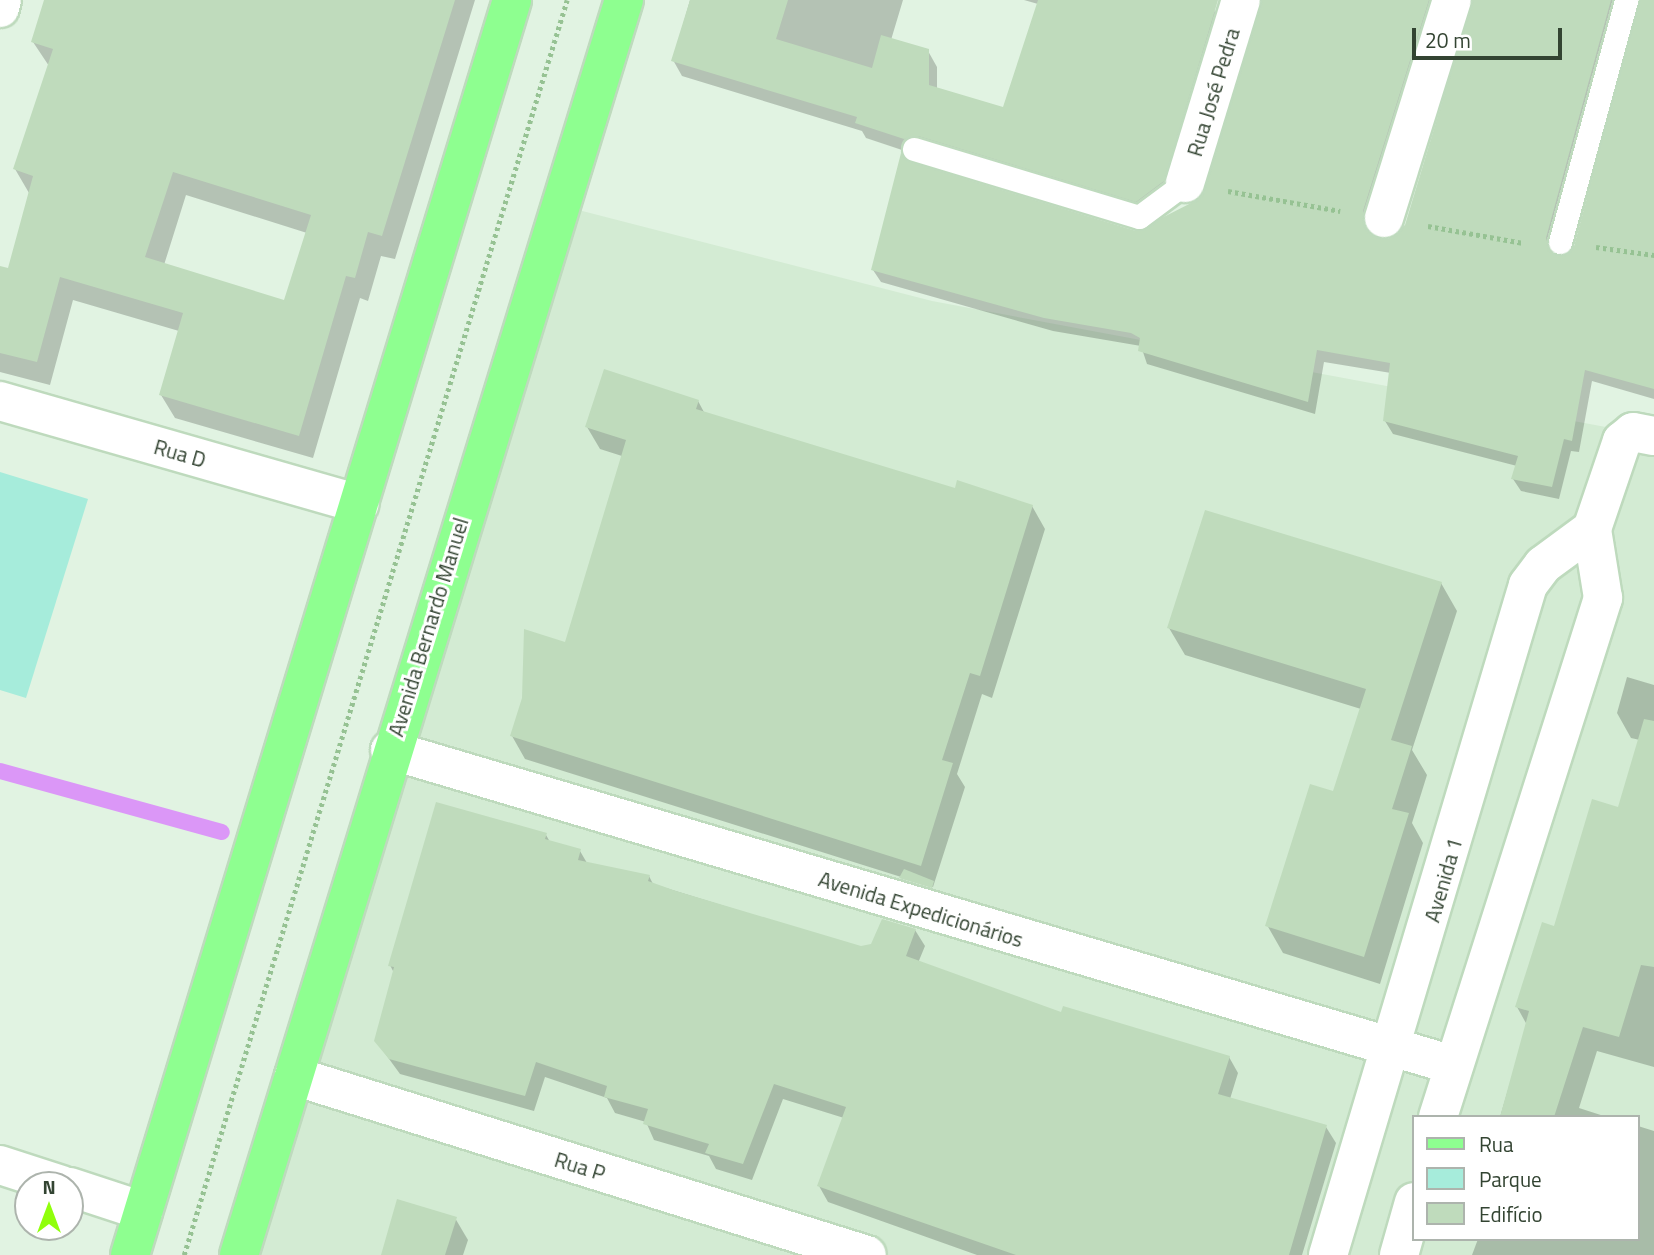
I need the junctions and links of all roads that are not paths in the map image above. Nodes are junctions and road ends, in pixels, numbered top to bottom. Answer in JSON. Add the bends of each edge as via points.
{"nodes":[{"id":1,"x":2,"y":0,"type":"edge"},
{"id":2,"x":512,"y":0,"type":"edge"},
{"id":3,"x":624,"y":0,"type":"edge"},
{"id":4,"x":1241,"y":0,"type":"edge"},
{"id":5,"x":1452,"y":0,"type":"edge"},
{"id":6,"x":1626,"y":0,"type":"edge"},
{"id":7,"x":0,"y":8,"type":"edge"},
{"id":8,"x":914,"y":149,"type":"dead end"},
{"id":9,"x":1185,"y":183,"type":"joint"},
{"id":10,"x":1384,"y":218,"type":"dead end"},
{"id":11,"x":1560,"y":243,"type":"dead end"},
{"id":12,"x":0,"y":401,"type":"edge"},
{"id":13,"x":1643,"y":434,"type":"edge"},
{"id":14,"x":360,"y":504,"type":"junction"},
{"id":15,"x":1592,"y":529,"type":"junction"},
{"id":16,"x":390,"y":750,"type":"junction"},
{"id":17,"x":1393,"y":1050,"type":"junction"},
{"id":18,"x":1453,"y":1065,"type":"junction"},
{"id":19,"x":294,"y":1076,"type":"junction"},
{"id":20,"x":1439,"y":1115,"type":"edge"},
{"id":21,"x":0,"y":1165,"type":"edge"},
{"id":22,"x":19,"y":1171,"type":"edge"},
{"id":23,"x":84,"y":1192,"type":"edge"},
{"id":24,"x":1412,"y":1209,"type":"edge"},
{"id":25,"x":143,"y":1211,"type":"junction"},
{"id":26,"x":130,"y":1255,"type":"edge"},
{"id":27,"x":239,"y":1255,"type":"edge"},
{"id":28,"x":867,"y":1255,"type":"edge"},
{"id":29,"x":1328,"y":1255,"type":"edge"},
{"id":30,"x":1399,"y":1255,"type":"edge"}],
"edges":[{"from":1,"to":7,"type":"street"},
{"from":2,"to":14,"type":"main road"},
{"from":3,"to":16,"type":"main road","name":"Avenida Bernardo Manuel"},
{"from":4,"to":9,"type":"street","name":"Rua José Pedra"},
{"from":5,"to":10,"type":"street"},
{"from":6,"to":11,"type":"lane"},
{"from":8,"to":9,"type":"lane","via":[[1139,217]]},
{"from":12,"to":14,"type":"street","name":"Rua D"},
{"from":13,"to":15,"type":"street","via":[[1622,440]]},
{"from":14,"to":25,"type":"main road"},
{"from":15,"to":17,"type":"street","name":"Avenida 1","via":[[1528,585]]},
{"from":15,"to":18,"type":"street","via":[[1603,598]]},
{"from":16,"to":17,"type":"street","name":"Avenida Expedicionários"},
{"from":16,"to":19,"type":"main road","name":"Avenida Bernardo Manuel"},
{"from":17,"to":18,"type":"street","name":"Avenida Expedicionários"},
{"from":17,"to":29,"type":"street","name":"Avenida 1"},
{"from":18,"to":20,"type":"street"},
{"from":19,"to":27,"type":"main road","name":"Avenida Bernardo Manuel"},
{"from":19,"to":28,"type":"street","name":"Rua P"},
{"from":21,"to":22,"type":"street"},
{"from":23,"to":25,"type":"street"},
{"from":24,"to":30,"type":"street"},
{"from":25,"to":26,"type":"main road"}]}
